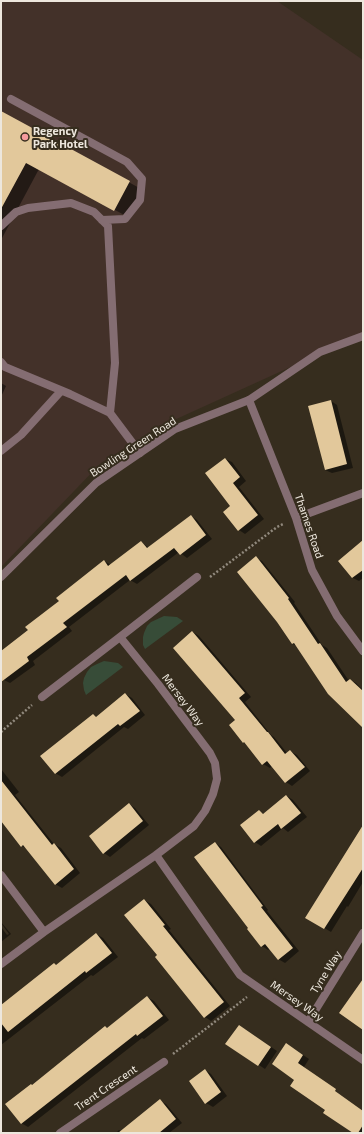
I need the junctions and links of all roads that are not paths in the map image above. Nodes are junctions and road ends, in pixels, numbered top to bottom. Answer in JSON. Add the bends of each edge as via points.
{"nodes":[{"id":1,"x":11,"y":99,"type":"dead end"},
{"id":2,"x":102,"y":220,"type":"junction"},
{"id":3,"x":1,"y":226,"type":"edge"},
{"id":4,"x":363,"y":336,"type":"edge"},
{"id":5,"x":1,"y":362,"type":"edge"},
{"id":6,"x":61,"y":391,"type":"junction"},
{"id":7,"x":248,"y":400,"type":"junction"},
{"id":8,"x":110,"y":414,"type":"junction"},
{"id":9,"x":1,"y":451,"type":"edge"},
{"id":10,"x":140,"y":453,"type":"junction"},
{"id":11,"x":363,"y":493,"type":"edge"},
{"id":12,"x":296,"y":518,"type":"junction"},
{"id":13,"x":197,"y":576,"type":"road end"},
{"id":14,"x":1,"y":577,"type":"edge"},
{"id":15,"x":120,"y":637,"type":"junction"},
{"id":16,"x":363,"y":651,"type":"edge"},
{"id":17,"x":42,"y":697,"type":"road end"},
{"id":18,"x":156,"y":855,"type":"junction"},
{"id":19,"x":1,"y":875,"type":"edge"},
{"id":20,"x":44,"y":932,"type":"junction"},
{"id":21,"x":363,"y":934,"type":"edge"},
{"id":22,"x":1,"y":964,"type":"edge"},
{"id":23,"x":308,"y":1022,"type":"junction"},
{"id":24,"x":363,"y":1060,"type":"edge"},
{"id":25,"x":164,"y":1062,"type":"road end"},
{"id":26,"x":60,"y":1133,"type":"edge"}],
"edges":[{"from":1,"to":2,"type":"street","via":[[127,162],[142,179],[140,200],[125,218]]},
{"from":2,"to":3,"type":"street","via":[[94,212],[71,203],[28,208],[16,212]]},
{"from":2,"to":8,"type":"street","via":[[108,226],[115,363]]},
{"from":4,"to":7,"type":"street","name":"Bowling Green Road","via":[[320,352]]},
{"from":5,"to":6,"type":"street"},
{"from":6,"to":8,"type":"street"},
{"from":6,"to":9,"type":"street","via":[[21,435]]},
{"from":7,"to":10,"type":"street","name":"Bowling Green Road","via":[[175,430]]},
{"from":7,"to":12,"type":"street","name":"Thames Road"},
{"from":8,"to":10,"type":"street"},
{"from":10,"to":14,"type":"street","name":"Bowling Green Road","via":[[96,483]]},
{"from":11,"to":12,"type":"street"},
{"from":12,"to":16,"type":"street","name":"Thames Road","via":[[312,570],[337,616]]},
{"from":13,"to":15,"type":"street"},
{"from":15,"to":17,"type":"street"},
{"from":15,"to":18,"type":"street","name":"Mersey Way","via":[[210,753],[215,763],[217,779],[205,811],[194,826]]},
{"from":18,"to":20,"type":"street","name":"Mersey Way"},
{"from":18,"to":23,"type":"street","name":"Mersey Way","via":[[240,975]]},
{"from":19,"to":20,"type":"street"},
{"from":20,"to":22,"type":"street","name":"Mersey Way"},
{"from":21,"to":23,"type":"street","name":"Tyne Way"},
{"from":23,"to":24,"type":"street","name":"Mersey Way"},
{"from":25,"to":26,"type":"street","name":"Trent Crescent"}]}
